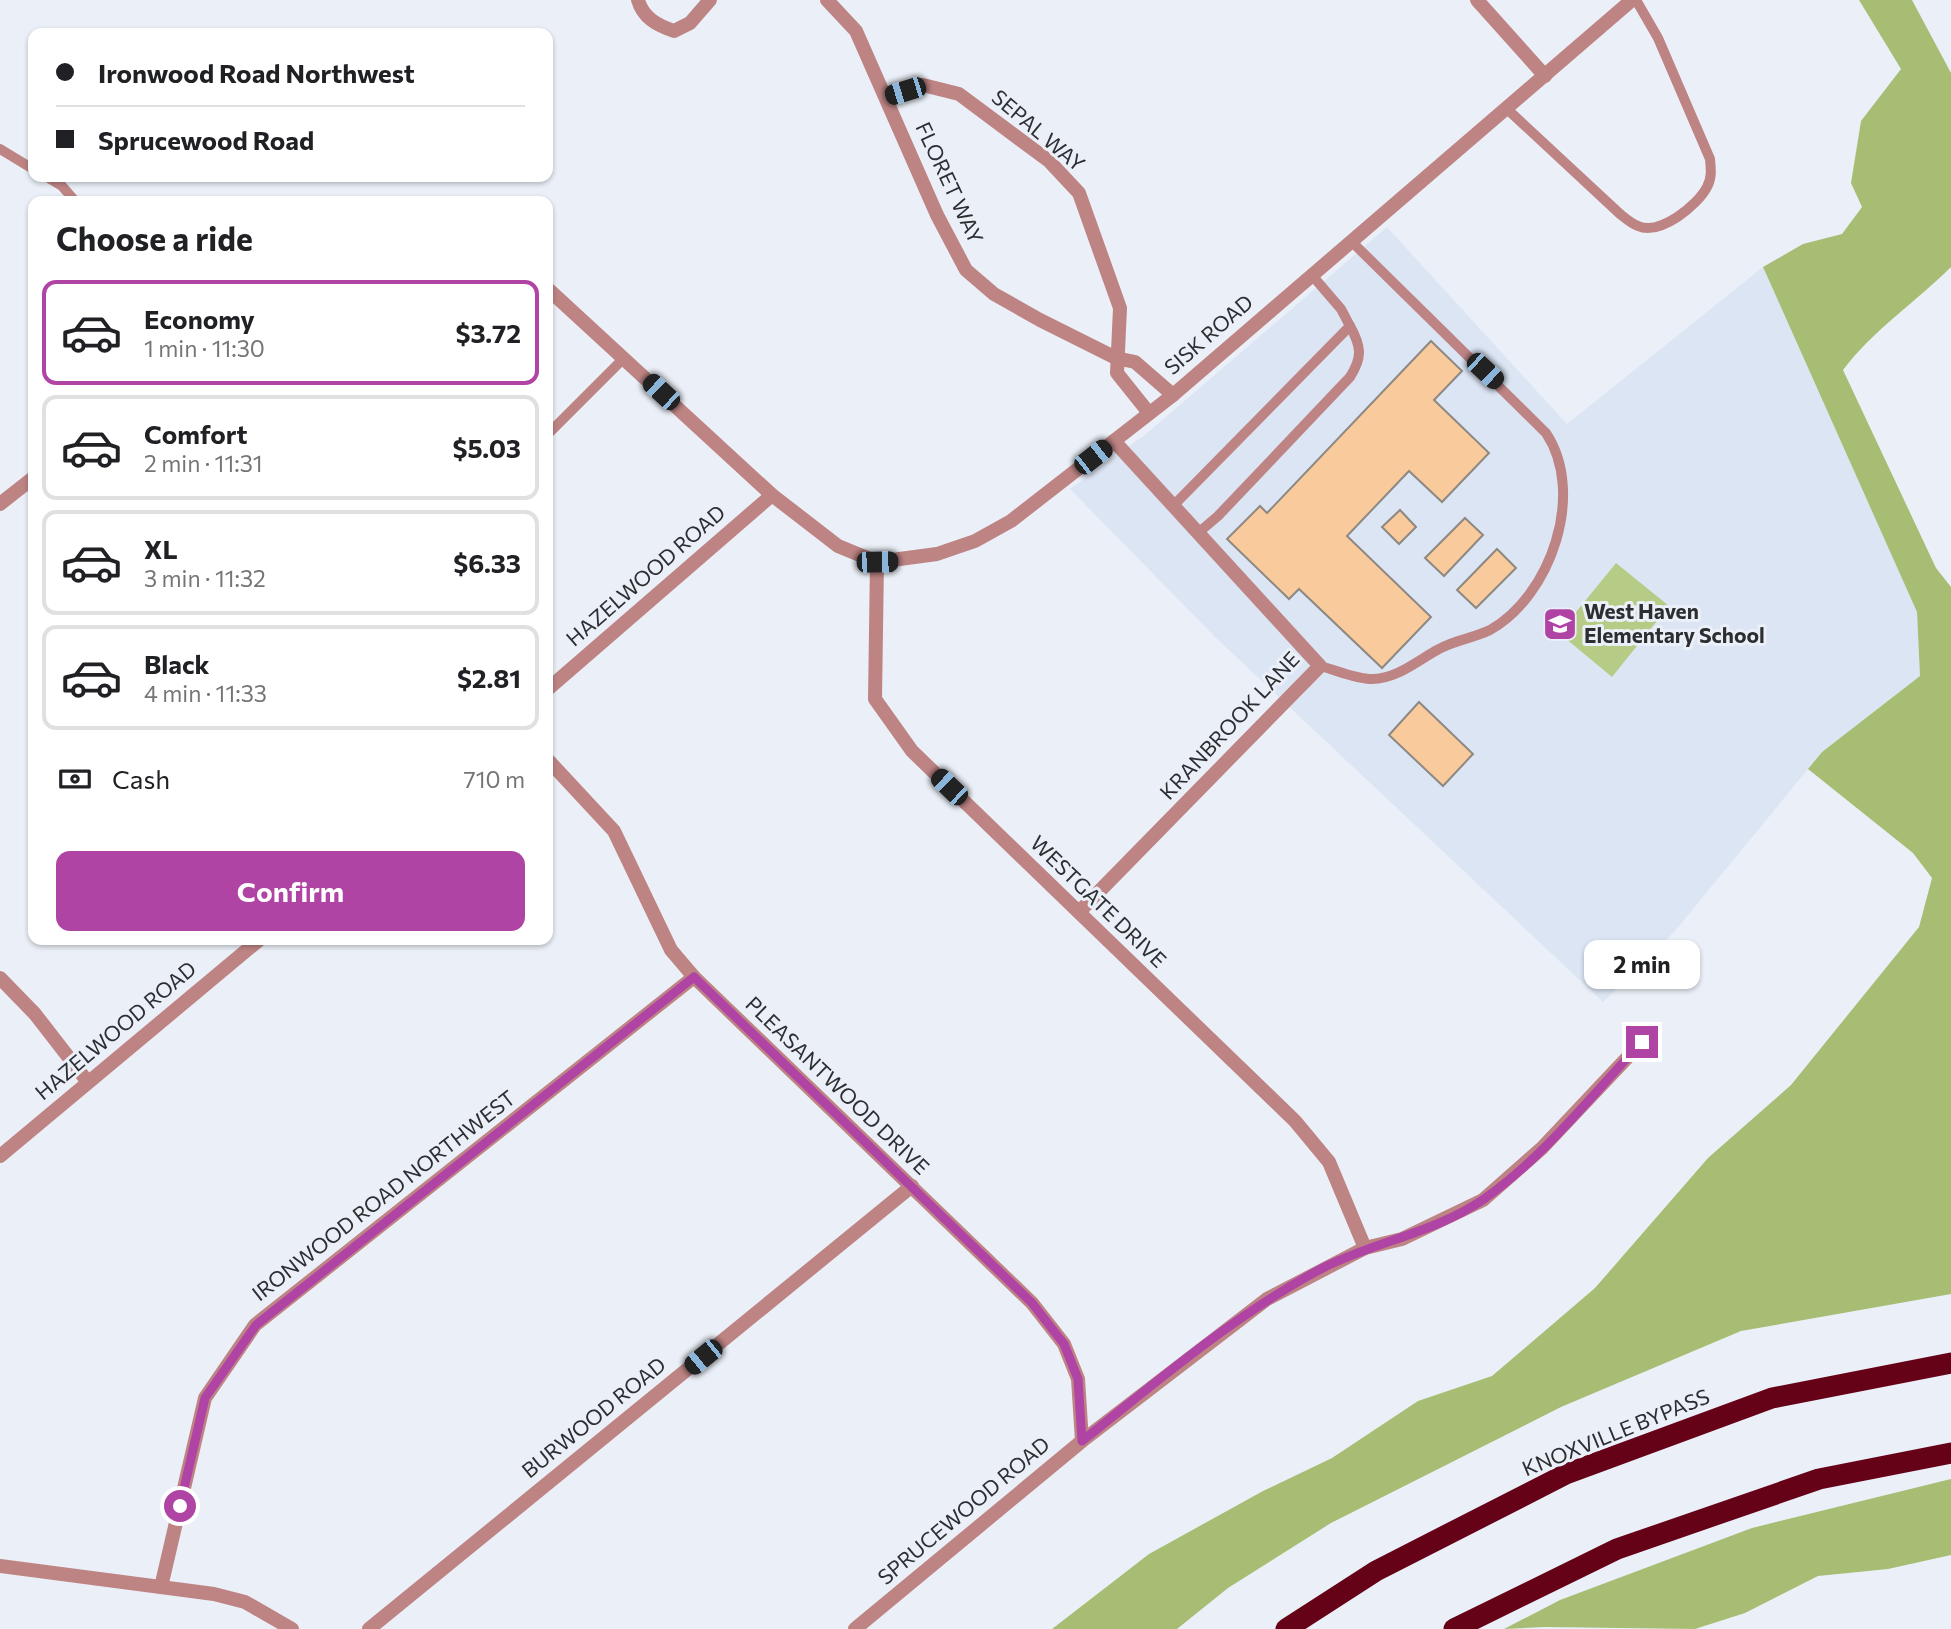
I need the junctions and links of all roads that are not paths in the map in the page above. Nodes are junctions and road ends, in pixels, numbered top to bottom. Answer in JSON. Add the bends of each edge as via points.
{"nodes":[{"id":1,"x":638,"y":0,"type":"edge"},
{"id":2,"x":710,"y":0,"type":"edge"},
{"id":3,"x":827,"y":0,"type":"edge"},
{"id":4,"x":1477,"y":0,"type":"edge"},
{"id":5,"x":1634,"y":0,"type":"edge"},
{"id":6,"x":1545,"y":76,"type":"junction"},
{"id":7,"x":886,"y":96,"type":"junction"},
{"id":8,"x":1507,"y":108,"type":"junction"},
{"id":9,"x":0,"y":149,"type":"edge"},
{"id":10,"x":28,"y":166,"type":"edge"},
{"id":11,"x":55,"y":182,"type":"edge"},
{"id":12,"x":71,"y":196,"type":"edge"},
{"id":13,"x":1351,"y":241,"type":"junction"},
{"id":14,"x":1311,"y":274,"type":"junction"},
{"id":15,"x":553,"y":294,"type":"edge"},
{"id":16,"x":1350,"y":326,"type":"junction"},
{"id":17,"x":624,"y":358,"type":"junction"},
{"id":18,"x":1116,"y":358,"type":"junction"},
{"id":19,"x":1172,"y":394,"type":"junction"},
{"id":20,"x":1149,"y":413,"type":"junction"},
{"id":21,"x":553,"y":430,"type":"edge"},
{"id":22,"x":1114,"y":441,"type":"junction"},
{"id":23,"x":28,"y":482,"type":"edge"},
{"id":24,"x":772,"y":495,"type":"junction"},
{"id":25,"x":0,"y":504,"type":"edge"},
{"id":26,"x":1173,"y":506,"type":"junction"},
{"id":27,"x":1198,"y":533,"type":"junction"},
{"id":28,"x":877,"y":562,"type":"junction"},
{"id":29,"x":1320,"y":666,"type":"junction"},
{"id":30,"x":553,"y":685,"type":"edge"},
{"id":31,"x":553,"y":765,"type":"edge"},
{"id":32,"x":1079,"y":912,"type":"junction"},
{"id":33,"x":253,"y":945,"type":"edge"},
{"id":34,"x":694,"y":977,"type":"junction"},
{"id":35,"x":0,"y":978,"type":"edge"},
{"id":36,"x":1642,"y":1042,"type":"dead end"},
{"id":37,"x":88,"y":1082,"type":"junction"},
{"id":38,"x":0,"y":1156,"type":"edge"},
{"id":39,"x":912,"y":1186,"type":"junction"},
{"id":40,"x":1365,"y":1248,"type":"junction"},
{"id":41,"x":1951,"y":1363,"type":"edge"},
{"id":42,"x":1082,"y":1441,"type":"junction"},
{"id":43,"x":1951,"y":1453,"type":"edge"},
{"id":44,"x":0,"y":1566,"type":"edge"},
{"id":45,"x":161,"y":1587,"type":"junction"},
{"id":46,"x":292,"y":1629,"type":"edge"},
{"id":47,"x":369,"y":1629,"type":"edge"},
{"id":48,"x":855,"y":1629,"type":"edge"},
{"id":49,"x":1286,"y":1629,"type":"edge"},
{"id":50,"x":1454,"y":1629,"type":"edge"}],
"edges":[{"from":1,"to":2,"type":"street","via":[[655,24],[674,31],[690,23]]},
{"from":3,"to":7,"type":"street","name":"FLORET WAY","via":[[856,30]]},
{"from":4,"to":6,"type":"street"},
{"from":5,"to":6,"type":"street","name":"SISK ROAD"},
{"from":5,"to":8,"type":"lane","via":[[1658,38],[1710,159],[1707,187],[1680,214],[1640,228]]},
{"from":6,"to":8,"type":"street","name":"SISK ROAD"},
{"from":7,"to":18,"type":"street","name":"FLORET WAY","via":[[966,270],[994,294]]},
{"from":7,"to":18,"type":"street","name":"SEPAL WAY","via":[[923,85],[959,94],[1049,162],[1079,194],[1120,307]]},
{"from":8,"to":13,"type":"street","name":"SISK ROAD"},
{"from":9,"to":10,"type":"lane"},
{"from":11,"to":12,"type":"lane"},
{"from":13,"to":14,"type":"street","name":"SISK ROAD"},
{"from":13,"to":29,"type":"lane","via":[[1546,433],[1558,458],[1565,494],[1549,556],[1535,584],[1518,608],[1490,630],[1443,647],[1391,677],[1370,679]]},
{"from":14,"to":16,"type":"lane"},
{"from":14,"to":19,"type":"street","name":"SISK ROAD"},
{"from":15,"to":17,"type":"street","name":"SISK ROAD"},
{"from":16,"to":26,"type":"lane"},
{"from":16,"to":27,"type":"lane","via":[[1361,354],[1350,377]]},
{"from":17,"to":21,"type":"lane"},
{"from":17,"to":24,"type":"street","name":"SISK ROAD"},
{"from":18,"to":19,"type":"street","name":"FLORET WAY","via":[[1135,362]]},
{"from":18,"to":20,"type":"street","via":[[1116,373]]},
{"from":19,"to":20,"type":"street","name":"SISK ROAD"},
{"from":20,"to":22,"type":"street","name":"SISK ROAD"},
{"from":22,"to":26,"type":"street","name":"KRANBROOK LANE"},
{"from":22,"to":28,"type":"street","name":"SISK ROAD","via":[[1012,522],[975,541],[937,554]]},
{"from":23,"to":25,"type":"street"},
{"from":24,"to":28,"type":"street","name":"SISK ROAD","via":[[838,546]]},
{"from":24,"to":30,"type":"street","name":"HAZELWOOD ROAD"},
{"from":26,"to":27,"type":"street","name":"KRANBROOK LANE"},
{"from":27,"to":29,"type":"street","name":"KRANBROOK LANE"},
{"from":28,"to":32,"type":"street","name":"WESTGATE DRIVE","via":[[875,699],[912,751]]},
{"from":29,"to":32,"type":"street","name":"KRANBROOK LANE"},
{"from":31,"to":34,"type":"street","name":"PLEASANTWOOD DRIVE","via":[[614,831],[671,950]]},
{"from":32,"to":40,"type":"street","name":"WESTGATE DRIVE","via":[[1295,1121],[1329,1163]]},
{"from":33,"to":37,"type":"street","name":"HAZELWOOD ROAD"},
{"from":34,"to":39,"type":"street","name":"PLEASANTWOOD DRIVE"},
{"from":34,"to":45,"type":"street","name":"IRONWOOD ROAD NORTHWEST","via":[[256,1325],[205,1398]]},
{"from":35,"to":37,"type":"street"},
{"from":36,"to":40,"type":"street","name":"SPRUCEWOOD ROAD","via":[[1542,1148],[1483,1200],[1402,1238]]},
{"from":37,"to":38,"type":"street","name":"HAZELWOOD ROAD"},
{"from":39,"to":42,"type":"street","name":"PLEASANTWOOD DRIVE","via":[[1032,1303],[1064,1344],[1078,1379]]},
{"from":39,"to":47,"type":"street","name":"BURWOOD ROAD"},
{"from":40,"to":42,"type":"street","name":"SPRUCEWOOD ROAD","via":[[1267,1299]]},
{"from":41,"to":49,"type":"highway","name":"KNOXVILLE BYPASS","via":[[1772,1398],[1566,1474],[1376,1571]]},
{"from":42,"to":48,"type":"street","name":"SPRUCEWOOD ROAD"},
{"from":43,"to":50,"type":"highway","via":[[1819,1479],[1617,1549]]},
{"from":44,"to":45,"type":"street"},
{"from":45,"to":46,"type":"street","via":[[245,1602]]}]}
